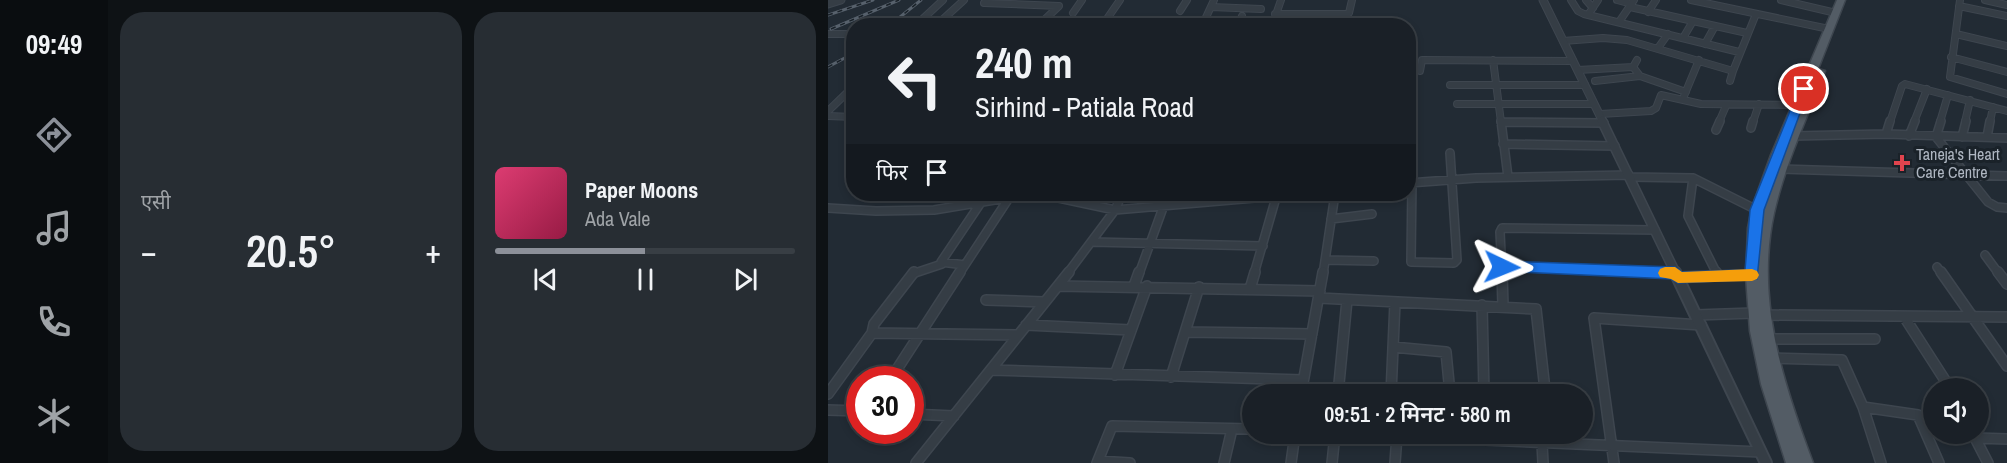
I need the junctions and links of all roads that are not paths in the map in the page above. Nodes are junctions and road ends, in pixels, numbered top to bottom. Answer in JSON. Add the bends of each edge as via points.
{"nodes":[{"id":1,"x":841,"y":0,"type":"edge"},
{"id":2,"x":944,"y":0,"type":"edge"},
{"id":3,"x":964,"y":0,"type":"edge"},
{"id":4,"x":1082,"y":0,"type":"edge"},
{"id":5,"x":1120,"y":0,"type":"edge"},
{"id":6,"x":1187,"y":0,"type":"edge"},
{"id":7,"x":1214,"y":0,"type":"edge"},
{"id":8,"x":1281,"y":0,"type":"edge"},
{"id":9,"x":1352,"y":0,"type":"edge"},
{"id":10,"x":1543,"y":0,"type":"edge"},
{"id":11,"x":1571,"y":0,"type":"edge"},
{"id":12,"x":1586,"y":0,"type":"edge"},
{"id":13,"x":1598,"y":0,"type":"edge"},
{"id":14,"x":1617,"y":0,"type":"edge"},
{"id":15,"x":1656,"y":0,"type":"edge"},
{"id":16,"x":1690,"y":0,"type":"edge"},
{"id":17,"x":1780,"y":0,"type":"edge"},
{"id":18,"x":1840,"y":0,"type":"edge"},
{"id":19,"x":1847,"y":0,"type":"edge"},
{"id":20,"x":1985,"y":0,"type":"edge"},
{"id":21,"x":1008,"y":2,"type":"edge"},
{"id":22,"x":1037,"y":2,"type":"edge"},
{"id":23,"x":1054,"y":2,"type":"edge"},
{"id":24,"x":984,"y":3,"type":"dead end"},
{"id":25,"x":1959,"y":3,"type":"edge"},
{"id":26,"x":828,"y":4,"type":"edge"},
{"id":27,"x":1632,"y":4,"type":"edge"},
{"id":28,"x":2007,"y":5,"type":"edge"},
{"id":29,"x":1210,"y":7,"type":"junction"},
{"id":30,"x":1593,"y":8,"type":"junction"},
{"id":31,"x":1261,"y":9,"type":"dead end"},
{"id":32,"x":1180,"y":11,"type":"dead end"},
{"id":33,"x":1648,"y":12,"type":"junction"},
{"id":34,"x":1836,"y":12,"type":"junction"},
{"id":35,"x":1073,"y":13,"type":"dead end"},
{"id":36,"x":1275,"y":14,"type":"junction"},
{"id":37,"x":1756,"y":14,"type":"junction"},
{"id":38,"x":1296,"y":15,"type":"junction"},
{"id":39,"x":1588,"y":15,"type":"junction"},
{"id":40,"x":2007,"y":16,"type":"edge"},
{"id":41,"x":923,"y":18,"type":"edge"},
{"id":42,"x":949,"y":18,"type":"edge"},
{"id":43,"x":1046,"y":18,"type":"edge"},
{"id":44,"x":1107,"y":18,"type":"edge"},
{"id":45,"x":1205,"y":18,"type":"edge"},
{"id":46,"x":1274,"y":18,"type":"edge"},
{"id":47,"x":1295,"y":18,"type":"edge"},
{"id":48,"x":1620,"y":21,"type":"junction"},
{"id":49,"x":1693,"y":21,"type":"junction"},
{"id":50,"x":1636,"y":26,"type":"junction"},
{"id":51,"x":1715,"y":26,"type":"junction"},
{"id":52,"x":1829,"y":29,"type":"junction"},
{"id":53,"x":1747,"y":33,"type":"junction"},
{"id":54,"x":828,"y":34,"type":"edge"},
{"id":55,"x":846,"y":34,"type":"edge"},
{"id":56,"x":1668,"y":34,"type":"junction"},
{"id":57,"x":1956,"y":34,"type":"junction"},
{"id":58,"x":1683,"y":38,"type":"junction"},
{"id":59,"x":1627,"y":40,"type":"junction"},
{"id":60,"x":1563,"y":41,"type":"junction"},
{"id":61,"x":1705,"y":44,"type":"junction"},
{"id":62,"x":2007,"y":46,"type":"edge"},
{"id":63,"x":1658,"y":48,"type":"junction"},
{"id":64,"x":1739,"y":52,"type":"junction"},
{"id":65,"x":1951,"y":57,"type":"junction"},
{"id":66,"x":1493,"y":60,"type":"junction"},
{"id":67,"x":1637,"y":60,"type":"dead end"},
{"id":68,"x":1699,"y":60,"type":"junction"},
{"id":69,"x":1575,"y":65,"type":"junction"},
{"id":70,"x":1633,"y":67,"type":"junction"},
{"id":71,"x":1734,"y":70,"type":"junction"},
{"id":72,"x":1420,"y":71,"type":"dead end"},
{"id":73,"x":2007,"y":72,"type":"edge"},
{"id":74,"x":1640,"y":76,"type":"junction"},
{"id":75,"x":1595,"y":81,"type":"dead end"},
{"id":76,"x":1730,"y":81,"type":"dead end"},
{"id":77,"x":1450,"y":85,"type":"dead end"},
{"id":78,"x":1496,"y":85,"type":"junction"},
{"id":79,"x":1585,"y":85,"type":"junction"},
{"id":80,"x":1927,"y":89,"type":"junction"},
{"id":81,"x":1686,"y":92,"type":"junction"},
{"id":82,"x":846,"y":94,"type":"edge"},
{"id":83,"x":2007,"y":94,"type":"edge"},
{"id":84,"x":1948,"y":95,"type":"junction"},
{"id":85,"x":1970,"y":100,"type":"junction"},
{"id":86,"x":1683,"y":101,"type":"junction"},
{"id":87,"x":1457,"y":104,"type":"dead end"},
{"id":88,"x":1499,"y":104,"type":"junction"},
{"id":89,"x":1594,"y":104,"type":"junction"},
{"id":90,"x":1759,"y":104,"type":"junction"},
{"id":91,"x":1797,"y":105,"type":"junction"},
{"id":92,"x":1726,"y":106,"type":"junction"},
{"id":93,"x":1993,"y":107,"type":"junction"},
{"id":94,"x":828,"y":111,"type":"edge"},
{"id":95,"x":2007,"y":111,"type":"edge"},
{"id":96,"x":1600,"y":114,"type":"junction"},
{"id":97,"x":828,"y":116,"type":"edge"},
{"id":98,"x":846,"y":117,"type":"edge"},
{"id":99,"x":1501,"y":122,"type":"junction"},
{"id":100,"x":1604,"y":123,"type":"junction"},
{"id":101,"x":1751,"y":128,"type":"dead end"},
{"id":102,"x":1716,"y":130,"type":"dead end"},
{"id":103,"x":1886,"y":134,"type":"junction"},
{"id":104,"x":1793,"y":136,"type":"junction"},
{"id":105,"x":1909,"y":136,"type":"junction"},
{"id":106,"x":1936,"y":137,"type":"junction"},
{"id":107,"x":1962,"y":137,"type":"junction"},
{"id":108,"x":1987,"y":137,"type":"junction"},
{"id":109,"x":2007,"y":138,"type":"edge"},
{"id":110,"x":1503,"y":144,"type":"junction"},
{"id":111,"x":1616,"y":146,"type":"junction"},
{"id":112,"x":1450,"y":153,"type":"dead end"},
{"id":113,"x":1781,"y":169,"type":"junction"},
{"id":114,"x":1630,"y":176,"type":"junction"},
{"id":115,"x":1966,"y":176,"type":"junction"},
{"id":116,"x":2007,"y":176,"type":"edge"},
{"id":117,"x":1508,"y":177,"type":"junction"},
{"id":118,"x":1693,"y":178,"type":"junction"},
{"id":119,"x":1452,"y":179,"type":"junction"},
{"id":120,"x":1416,"y":182,"type":"edge"},
{"id":121,"x":978,"y":201,"type":"edge"},
{"id":122,"x":993,"y":201,"type":"edge"},
{"id":123,"x":1007,"y":201,"type":"edge"},
{"id":124,"x":1073,"y":201,"type":"edge"},
{"id":125,"x":1119,"y":201,"type":"edge"},
{"id":126,"x":1209,"y":201,"type":"edge"},
{"id":127,"x":1275,"y":201,"type":"edge"},
{"id":128,"x":1334,"y":201,"type":"edge"},
{"id":129,"x":1410,"y":201,"type":"edge"},
{"id":130,"x":977,"y":204,"type":"junction"},
{"id":131,"x":1164,"y":205,"type":"junction"},
{"id":132,"x":828,"y":208,"type":"edge"},
{"id":133,"x":2007,"y":208,"type":"edge"},
{"id":134,"x":1115,"y":210,"type":"junction"},
{"id":135,"x":1762,"y":212,"type":"junction"},
{"id":136,"x":1372,"y":214,"type":"dead end"},
{"id":137,"x":1331,"y":219,"type":"junction"},
{"id":138,"x":1655,"y":230,"type":"junction"},
{"id":139,"x":1093,"y":242,"type":"junction"},
{"id":140,"x":1150,"y":243,"type":"junction"},
{"id":141,"x":1263,"y":246,"type":"junction"},
{"id":142,"x":1985,"y":255,"type":"dead end"},
{"id":143,"x":1325,"y":260,"type":"junction"},
{"id":144,"x":1374,"y":261,"type":"dead end"},
{"id":145,"x":942,"y":264,"type":"junction"},
{"id":146,"x":965,"y":265,"type":"junction"},
{"id":147,"x":1502,"y":267,"type":"junction"},
{"id":148,"x":1937,"y":267,"type":"dead end"},
{"id":149,"x":1677,"y":275,"type":"junction"},
{"id":150,"x":1752,"y":275,"type":"junction"},
{"id":151,"x":1718,"y":276,"type":"junction"},
{"id":152,"x":2007,"y":284,"type":"edge"},
{"id":153,"x":1058,"y":286,"type":"junction"},
{"id":154,"x":1134,"y":286,"type":"junction"},
{"id":155,"x":1147,"y":286,"type":"junction"},
{"id":156,"x":1199,"y":287,"type":"junction"},
{"id":157,"x":1250,"y":289,"type":"junction"},
{"id":158,"x":1320,"y":294,"type":"junction"},
{"id":159,"x":986,"y":300,"type":"dead end"},
{"id":160,"x":1347,"y":300,"type":"junction"},
{"id":161,"x":1044,"y":302,"type":"junction"},
{"id":162,"x":1395,"y":302,"type":"junction"},
{"id":163,"x":1482,"y":305,"type":"junction"},
{"id":164,"x":1503,"y":306,"type":"junction"},
{"id":165,"x":1759,"y":314,"type":"junction"},
{"id":166,"x":1696,"y":315,"type":"junction"},
{"id":167,"x":1973,"y":317,"type":"junction"},
{"id":168,"x":2007,"y":317,"type":"edge"},
{"id":169,"x":1905,"y":318,"type":"junction"},
{"id":170,"x":1026,"y":325,"type":"junction"},
{"id":171,"x":1701,"y":325,"type":"junction"},
{"id":172,"x":1131,"y":330,"type":"junction"},
{"id":173,"x":872,"y":333,"type":"junction"},
{"id":174,"x":920,"y":333,"type":"junction"},
{"id":175,"x":1185,"y":333,"type":"junction"},
{"id":176,"x":1312,"y":334,"type":"junction"},
{"id":177,"x":1018,"y":335,"type":"junction"},
{"id":178,"x":1768,"y":339,"type":"junction"},
{"id":179,"x":1875,"y":339,"type":"dead end"},
{"id":180,"x":1393,"y":346,"type":"junction"},
{"id":181,"x":1772,"y":358,"type":"junction"},
{"id":182,"x":899,"y":366,"type":"edge"},
{"id":183,"x":2007,"y":366,"type":"edge"},
{"id":184,"x":991,"y":370,"type":"junction"},
{"id":185,"x":1115,"y":375,"type":"junction"},
{"id":186,"x":1171,"y":377,"type":"junction"},
{"id":187,"x":1944,"y":378,"type":"edge"},
{"id":188,"x":1303,"y":380,"type":"junction"},
{"id":189,"x":1302,"y":384,"type":"edge"},
{"id":190,"x":1339,"y":384,"type":"edge"},
{"id":191,"x":1391,"y":384,"type":"edge"},
{"id":192,"x":1450,"y":384,"type":"edge"},
{"id":193,"x":1484,"y":384,"type":"edge"},
{"id":194,"x":1544,"y":384,"type":"edge"},
{"id":195,"x":828,"y":394,"type":"edge"},
{"id":196,"x":1863,"y":408,"type":"junction"},
{"id":197,"x":828,"y":410,"type":"edge"},
{"id":198,"x":846,"y":411,"type":"edge"},
{"id":199,"x":924,"y":415,"type":"edge"},
{"id":200,"x":954,"y":416,"type":"junction"},
{"id":201,"x":1232,"y":429,"type":"junction"},
{"id":202,"x":1242,"y":429,"type":"edge"},
{"id":203,"x":1989,"y":437,"type":"edge"},
{"id":204,"x":2007,"y":439,"type":"edge"},
{"id":205,"x":1294,"y":444,"type":"edge"},
{"id":206,"x":1334,"y":444,"type":"edge"},
{"id":207,"x":1393,"y":444,"type":"edge"},
{"id":208,"x":1542,"y":444,"type":"edge"},
{"id":209,"x":1576,"y":444,"type":"edge"},
{"id":210,"x":1979,"y":444,"type":"edge"},
{"id":211,"x":1611,"y":445,"type":"junction"},
{"id":212,"x":1761,"y":452,"type":"junction"},
{"id":213,"x":1097,"y":462,"type":"edge"},
{"id":214,"x":916,"y":463,"type":"edge"},
{"id":215,"x":1130,"y":463,"type":"edge"},
{"id":216,"x":1224,"y":463,"type":"edge"},
{"id":217,"x":1291,"y":463,"type":"edge"},
{"id":218,"x":1332,"y":463,"type":"edge"},
{"id":219,"x":1395,"y":463,"type":"edge"},
{"id":220,"x":1543,"y":463,"type":"edge"},
{"id":221,"x":1614,"y":463,"type":"edge"},
{"id":222,"x":1766,"y":463,"type":"edge"},
{"id":223,"x":1794,"y":463,"type":"edge"},
{"id":224,"x":1805,"y":463,"type":"edge"},
{"id":225,"x":1881,"y":463,"type":"edge"},
{"id":226,"x":1939,"y":463,"type":"edge"},
{"id":227,"x":1988,"y":463,"type":"edge"}],
"edges":[{"from":1,"to":26,"type":"street"},
{"from":2,"to":41,"type":"street"},
{"from":3,"to":42,"type":"street"},
{"from":4,"to":35,"type":"street"},
{"from":5,"to":44,"type":"street"},
{"from":6,"to":32,"type":"street"},
{"from":7,"to":29,"type":"street"},
{"from":8,"to":36,"type":"street"},
{"from":9,"to":38,"type":"street","via":[[1346,15]]},
{"from":10,"to":60,"type":"street"},
{"from":11,"to":39,"type":"street","via":[[1578,11]]},
{"from":12,"to":30,"type":"street"},
{"from":13,"to":30,"type":"street"},
{"from":14,"to":27,"type":"street"},
{"from":15,"to":33,"type":"street"},
{"from":16,"to":37,"type":"street"},
{"from":17,"to":34,"type":"street"},
{"from":18,"to":34,"type":"main road"},
{"from":19,"to":104,"type":"main road"},
{"from":20,"to":28,"type":"street"},
{"from":21,"to":22,"type":"street"},
{"from":21,"to":24,"type":"street"},
{"from":22,"to":23,"type":"street"},
{"from":23,"to":43,"type":"street","via":[[1058,8]]},
{"from":25,"to":40,"type":"street"},
{"from":25,"to":57,"type":"street"},
{"from":27,"to":33,"type":"street"},
{"from":27,"to":48,"type":"street"},
{"from":29,"to":31,"type":"street"},
{"from":29,"to":45,"type":"street"},
{"from":30,"to":39,"type":"street"},
{"from":33,"to":49,"type":"street"},
{"from":34,"to":52,"type":"main road"},
{"from":36,"to":38,"type":"street"},
{"from":36,"to":46,"type":"street"},
{"from":37,"to":52,"type":"street"},
{"from":37,"to":53,"type":"street"},
{"from":38,"to":47,"type":"street"},
{"from":39,"to":48,"type":"street"},
{"from":48,"to":50,"type":"street"},
{"from":49,"to":51,"type":"street"},
{"from":49,"to":58,"type":"street"},
{"from":50,"to":56,"type":"street"},
{"from":50,"to":59,"type":"street"},
{"from":51,"to":53,"type":"street"},
{"from":51,"to":61,"type":"street"},
{"from":52,"to":91,"type":"main road"},
{"from":53,"to":64,"type":"street"},
{"from":54,"to":55,"type":"street"},
{"from":56,"to":58,"type":"street"},
{"from":56,"to":63,"type":"street"},
{"from":57,"to":62,"type":"street"},
{"from":57,"to":65,"type":"street"},
{"from":58,"to":61,"type":"street"},
{"from":59,"to":60,"type":"street"},
{"from":59,"to":63,"type":"street"},
{"from":60,"to":69,"type":"street"},
{"from":61,"to":64,"type":"street"},
{"from":63,"to":68,"type":"street"},
{"from":64,"to":71,"type":"street"},
{"from":65,"to":73,"type":"street"},
{"from":65,"to":83,"type":"street","via":[[1952,79]]},
{"from":66,"to":69,"type":"street"},
{"from":66,"to":72,"type":"street","via":[[1422,60]]},
{"from":66,"to":78,"type":"street"},
{"from":67,"to":70,"type":"street"},
{"from":68,"to":71,"type":"street"},
{"from":68,"to":81,"type":"street"},
{"from":69,"to":70,"type":"street"},
{"from":69,"to":79,"type":"street"},
{"from":70,"to":74,"type":"street"},
{"from":71,"to":76,"type":"street"},
{"from":74,"to":75,"type":"street"},
{"from":74,"to":81,"type":"street"},
{"from":77,"to":78,"type":"street"},
{"from":78,"to":79,"type":"street"},
{"from":78,"to":88,"type":"street"},
{"from":79,"to":89,"type":"street"},
{"from":80,"to":84,"type":"street"},
{"from":80,"to":103,"type":"street","via":[[1902,86]]},
{"from":80,"to":105,"type":"street"},
{"from":81,"to":86,"type":"street"},
{"from":82,"to":94,"type":"street"},
{"from":84,"to":85,"type":"street"},
{"from":84,"to":106,"type":"street"},
{"from":85,"to":93,"type":"street"},
{"from":85,"to":107,"type":"street"},
{"from":86,"to":92,"type":"street"},
{"from":86,"to":96,"type":"street","via":[[1661,95],[1651,111]]},
{"from":87,"to":88,"type":"street"},
{"from":88,"to":89,"type":"street"},
{"from":88,"to":99,"type":"street"},
{"from":89,"to":96,"type":"street"},
{"from":90,"to":91,"type":"street"},
{"from":90,"to":92,"type":"street"},
{"from":90,"to":101,"type":"street"},
{"from":91,"to":135,"type":"main road"},
{"from":92,"to":102,"type":"street"},
{"from":93,"to":95,"type":"street"},
{"from":93,"to":108,"type":"street"},
{"from":96,"to":100,"type":"street"},
{"from":97,"to":98,"type":"street"},
{"from":99,"to":100,"type":"street"},
{"from":99,"to":110,"type":"street"},
{"from":100,"to":111,"type":"street"},
{"from":103,"to":104,"type":"street"},
{"from":103,"to":105,"type":"street"},
{"from":104,"to":113,"type":"main road"},
{"from":105,"to":106,"type":"street"},
{"from":106,"to":107,"type":"street"},
{"from":106,"to":115,"type":"street"},
{"from":107,"to":108,"type":"street"},
{"from":108,"to":109,"type":"street"},
{"from":110,"to":111,"type":"street"},
{"from":110,"to":117,"type":"street"},
{"from":111,"to":114,"type":"street"},
{"from":112,"to":119,"type":"street"},
{"from":113,"to":115,"type":"street"},
{"from":113,"to":135,"type":"main road"},
{"from":114,"to":117,"type":"street"},
{"from":114,"to":118,"type":"street"},
{"from":114,"to":138,"type":"street"},
{"from":115,"to":116,"type":"street"},
{"from":115,"to":133,"type":"street","via":[[1988,202]]},
{"from":117,"to":119,"type":"street"},
{"from":118,"to":135,"type":"street"},
{"from":118,"to":151,"type":"street","via":[[1688,216]]},
{"from":119,"to":120,"type":"street"},
{"from":119,"to":129,"type":"street","via":[[1457,260],[1451,264],[1411,261]]},
{"from":121,"to":130,"type":"street"},
{"from":122,"to":130,"type":"street"},
{"from":123,"to":146,"type":"street"},
{"from":124,"to":134,"type":"street"},
{"from":125,"to":134,"type":"street"},
{"from":126,"to":131,"type":"street"},
{"from":127,"to":141,"type":"street"},
{"from":128,"to":137,"type":"street"},
{"from":130,"to":132,"type":"street","via":[[903,211]]},
{"from":130,"to":145,"type":"street"},
{"from":131,"to":134,"type":"street"},
{"from":131,"to":140,"type":"street"},
{"from":134,"to":139,"type":"street"},
{"from":135,"to":150,"type":"main road"},
{"from":135,"to":165,"type":"main road"},
{"from":136,"to":137,"type":"street"},
{"from":137,"to":143,"type":"street"},
{"from":138,"to":147,"type":"street","via":[[1502,228]]},
{"from":138,"to":149,"type":"street"},
{"from":139,"to":140,"type":"street"},
{"from":139,"to":153,"type":"street"},
{"from":140,"to":141,"type":"street"},
{"from":140,"to":154,"type":"street"},
{"from":141,"to":157,"type":"street"},
{"from":142,"to":152,"type":"street"},
{"from":143,"to":144,"type":"street"},
{"from":143,"to":158,"type":"street"},
{"from":145,"to":146,"type":"street"},
{"from":145,"to":173,"type":"street","via":[[913,273],[874,324]]},
{"from":146,"to":174,"type":"street"},
{"from":147,"to":149,"type":"street"},
{"from":147,"to":164,"type":"street"},
{"from":148,"to":167,"type":"street"},
{"from":149,"to":151,"type":"street"},
{"from":149,"to":166,"type":"street"},
{"from":150,"to":151,"type":"street"},
{"from":150,"to":165,"type":"main road"},
{"from":153,"to":154,"type":"street"},
{"from":153,"to":161,"type":"street"},
{"from":154,"to":155,"type":"street"},
{"from":155,"to":156,"type":"street"},
{"from":155,"to":172,"type":"street"},
{"from":156,"to":157,"type":"street"},
{"from":156,"to":175,"type":"street"},
{"from":157,"to":158,"type":"street"},
{"from":158,"to":160,"type":"street"},
{"from":158,"to":176,"type":"street"},
{"from":159,"to":161,"type":"street"},
{"from":160,"to":162,"type":"street"},
{"from":160,"to":190,"type":"street"},
{"from":161,"to":170,"type":"street"},
{"from":162,"to":163,"type":"street"},
{"from":162,"to":180,"type":"street"},
{"from":163,"to":164,"type":"street"},
{"from":163,"to":193,"type":"street"},
{"from":164,"to":194,"type":"street","via":[[1536,309]]},
{"from":165,"to":166,"type":"street"},
{"from":165,"to":169,"type":"street"},
{"from":165,"to":178,"type":"main road"},
{"from":165,"to":223,"type":"main road","via":[[1766,379]]},
{"from":166,"to":171,"type":"street"},
{"from":167,"to":168,"type":"street"},
{"from":167,"to":169,"type":"street"},
{"from":167,"to":183,"type":"street"},
{"from":169,"to":187,"type":"street"},
{"from":170,"to":172,"type":"street"},
{"from":170,"to":177,"type":"street"},
{"from":171,"to":211,"type":"street","via":[[1594,318]]},
{"from":171,"to":212,"type":"street"},
{"from":172,"to":185,"type":"street"},
{"from":173,"to":174,"type":"street"},
{"from":173,"to":195,"type":"street"},
{"from":174,"to":177,"type":"street"},
{"from":174,"to":182,"type":"street"},
{"from":175,"to":176,"type":"street"},
{"from":175,"to":186,"type":"street"},
{"from":176,"to":188,"type":"street"},
{"from":177,"to":184,"type":"street"},
{"from":178,"to":179,"type":"street"},
{"from":178,"to":181,"type":"main road"},
{"from":180,"to":191,"type":"street"},
{"from":180,"to":192,"type":"street","via":[[1446,352]]},
{"from":181,"to":196,"type":"street","via":[[1842,360]]},
{"from":181,"to":224,"type":"main road"},
{"from":184,"to":185,"type":"street"},
{"from":184,"to":200,"type":"street"},
{"from":185,"to":186,"type":"street"},
{"from":186,"to":188,"type":"street"},
{"from":188,"to":189,"type":"street"},
{"from":196,"to":225,"type":"street"},
{"from":196,"to":226,"type":"street","via":[[1918,416]]},
{"from":197,"to":198,"type":"street"},
{"from":199,"to":200,"type":"street"},
{"from":200,"to":214,"type":"street"},
{"from":201,"to":202,"type":"street"},
{"from":201,"to":213,"type":"street","via":[[1113,426]]},
{"from":201,"to":216,"type":"street"},
{"from":203,"to":204,"type":"street"},
{"from":205,"to":217,"type":"street"},
{"from":206,"to":218,"type":"street"},
{"from":207,"to":219,"type":"street"},
{"from":208,"to":220,"type":"street"},
{"from":209,"to":211,"type":"street"},
{"from":210,"to":227,"type":"street"},
{"from":211,"to":212,"type":"street"},
{"from":211,"to":221,"type":"street"},
{"from":212,"to":222,"type":"street"},
{"from":213,"to":215,"type":"street"}]}
